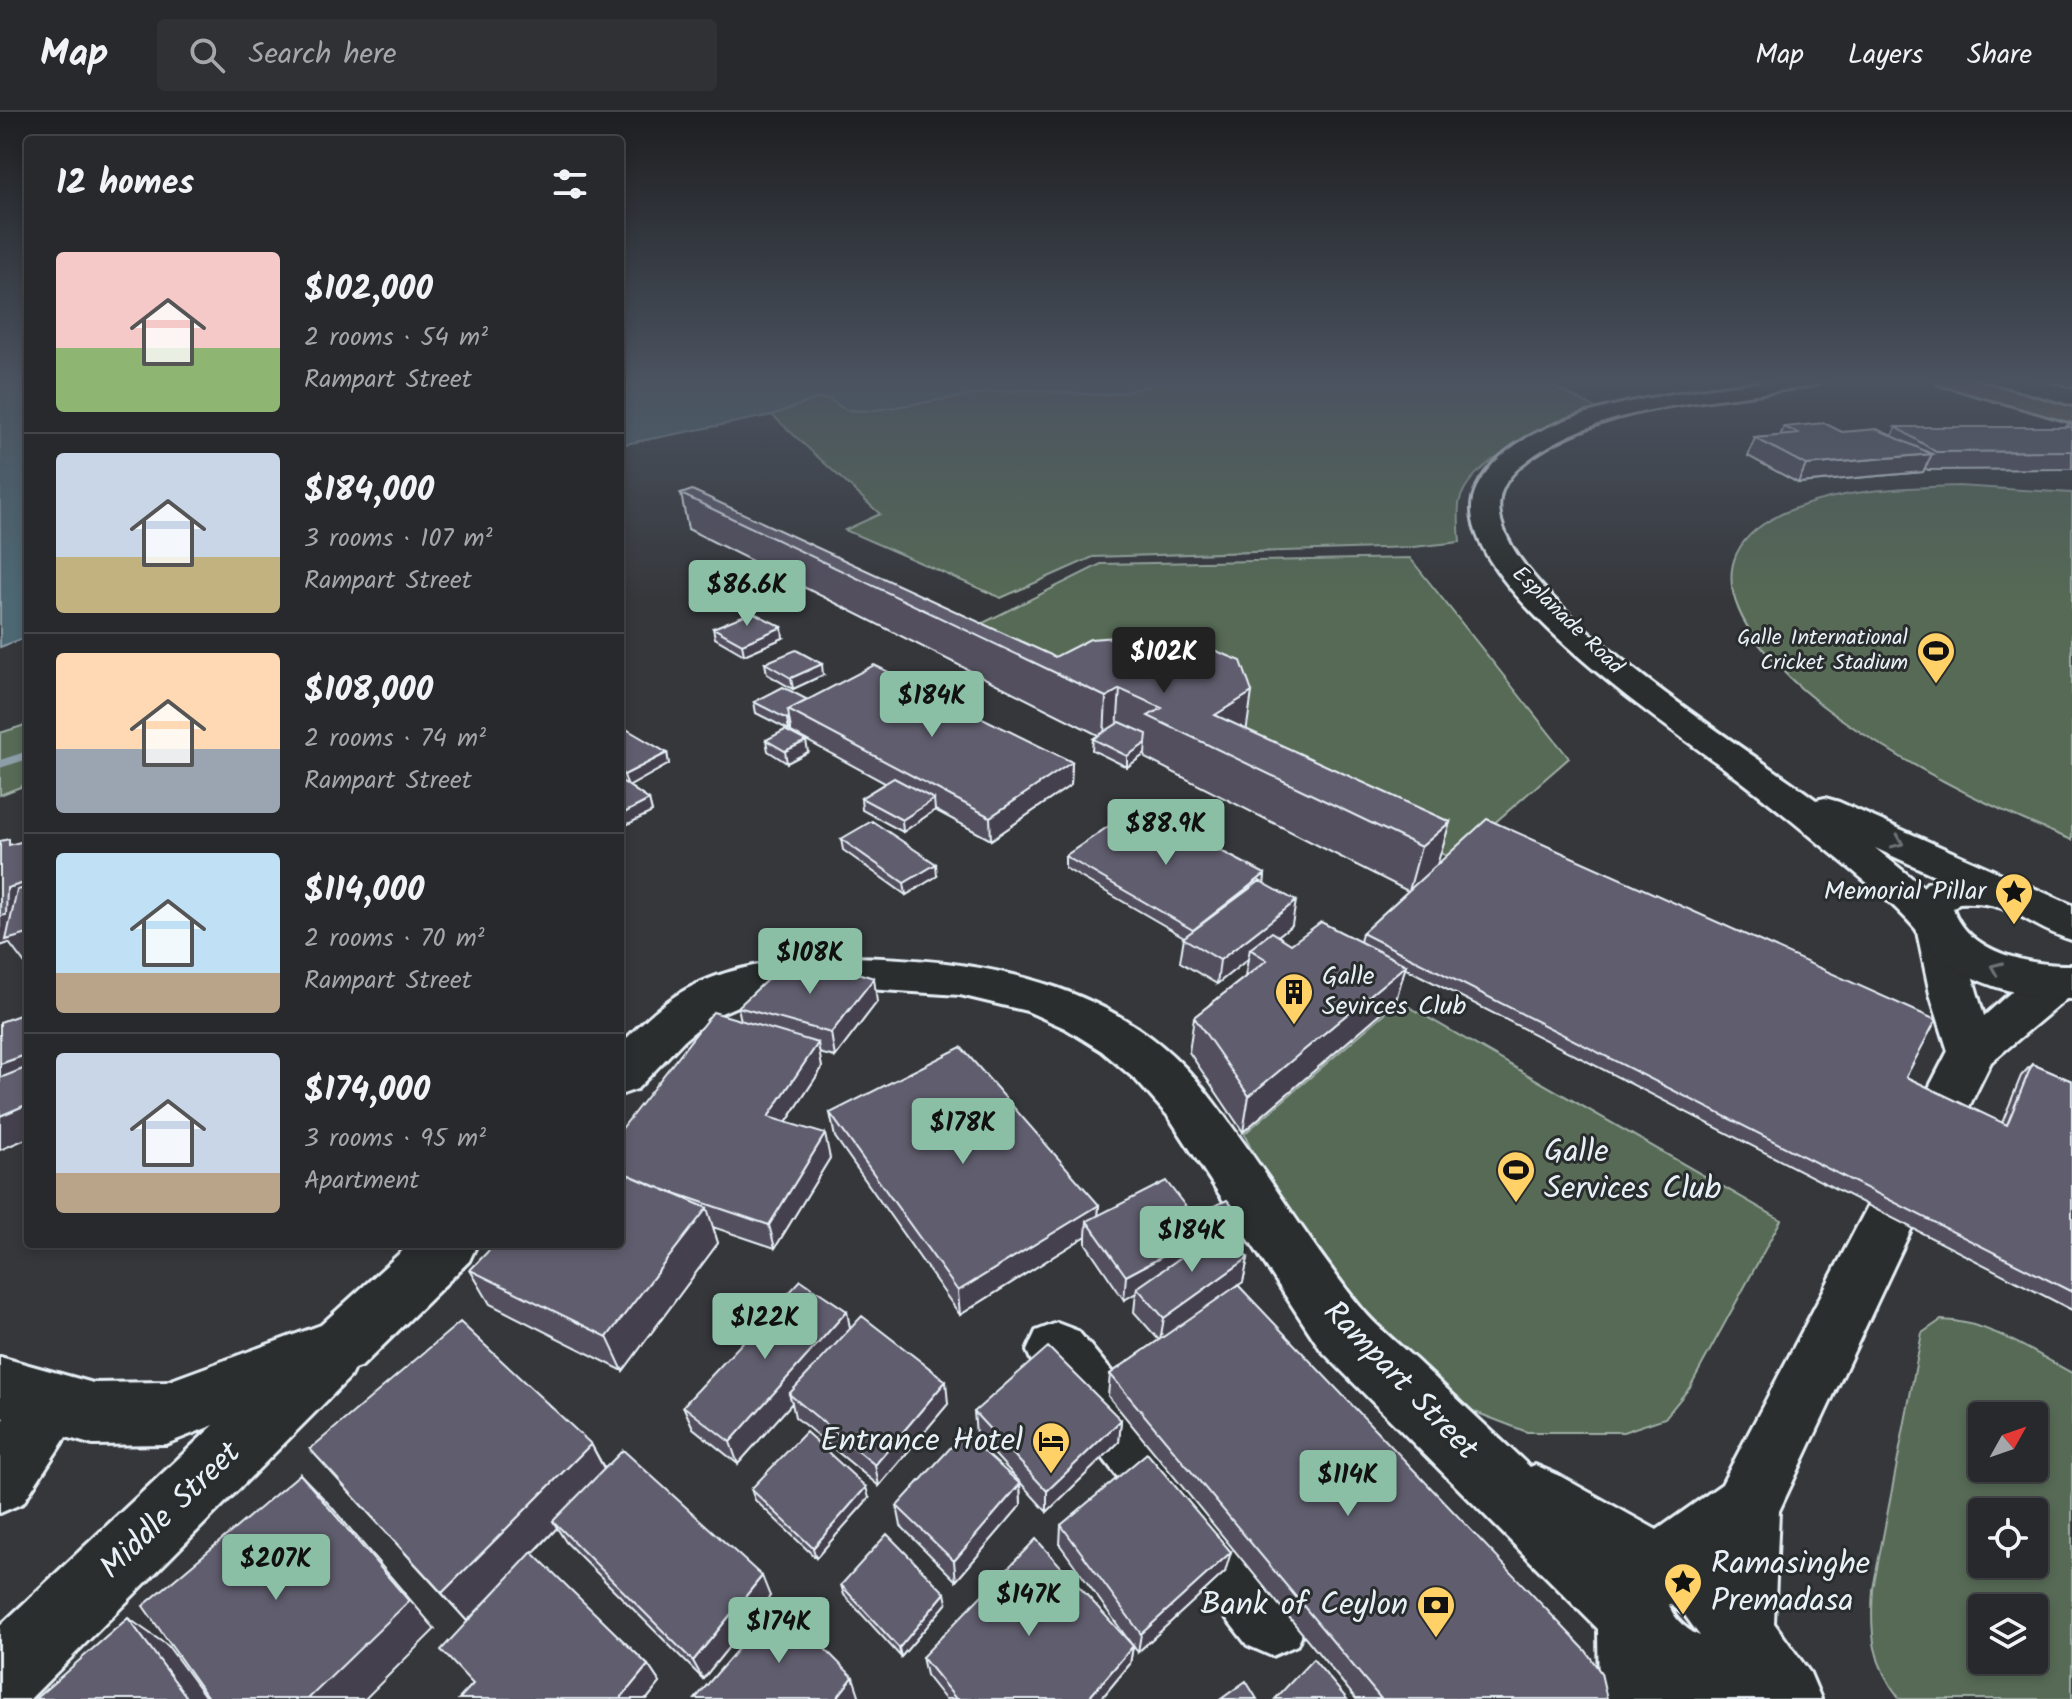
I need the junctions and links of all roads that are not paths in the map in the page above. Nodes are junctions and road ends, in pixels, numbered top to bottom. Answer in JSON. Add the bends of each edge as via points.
{"nodes":[{"id":1,"x":1522,"y":453,"type":"edge"},
{"id":2,"x":1775,"y":788,"type":"junction"},
{"id":3,"x":2025,"y":898,"type":"junction"},
{"id":4,"x":2072,"y":917,"type":"edge"},
{"id":5,"x":1934,"y":922,"type":"junction"},
{"id":6,"x":2072,"y":925,"type":"edge"},
{"id":7,"x":2064,"y":983,"type":"edge"},
{"id":8,"x":1972,"y":1051,"type":"junction"},
{"id":9,"x":624,"y":1072,"type":"edge"},
{"id":10,"x":1942,"y":1111,"type":"edge"},
{"id":11,"x":1889,"y":1219,"type":"dead end"},
{"id":12,"x":445,"y":1248,"type":"edge"},
{"id":13,"x":341,"y":1346,"type":"junction"},
{"id":14,"x":1057,"y":1351,"type":"edge"},
{"id":15,"x":26,"y":1394,"type":"edge"},
{"id":16,"x":0,"y":1480,"type":"edge"},
{"id":17,"x":1746,"y":1508,"type":"junction"},
{"id":18,"x":1648,"y":1591,"type":"junction"},
{"id":19,"x":1272,"y":1620,"type":"dead end"},
{"id":20,"x":1716,"y":1676,"type":"edge"},
{"id":21,"x":0,"y":1677,"type":"edge"},
{"id":22,"x":1636,"y":1699,"type":"edge"},
{"id":23,"x":1784,"y":1699,"type":"edge"}],
"edges":[{"from":1,"to":2,"type":"street","name":"Esplanade Road","via":[[1494,479],[1485,506],[1489,537],[1514,575],[1615,669]]},
{"from":2,"to":3,"type":"street","name":"Esplanade Road","one_way":true},
{"from":2,"to":5,"type":"street","name":"Esplanade Road"},
{"from":3,"to":4,"type":"street","name":"Esplanade Road"},
{"from":3,"to":5,"type":"street","via":[[1986,889],[1954,889],[1935,899]]},
{"from":3,"to":6,"type":"street"},
{"from":7,"to":5,"type":"street","name":"Esplanade Road","one_way":true,"via":[[2008,974],[1986,964],[1965,953]]},
{"from":5,"to":8,"type":"street"},
{"from":7,"to":8,"type":"street"},
{"from":8,"to":10,"type":"street"},
{"from":9,"to":18,"type":"street","name":"Rampart Street","via":[[692,1006],[750,981],[815,972],[925,973],[1042,996],[1120,1037],[1158,1068],[1342,1330],[1489,1473]]},
{"from":11,"to":17,"type":"street"},
{"from":12,"to":13,"type":"street"},
{"from":13,"to":15,"type":"street","via":[[166,1413],[93,1414]]},
{"from":13,"to":21,"type":"street","name":"Middle Street"},
{"from":14,"to":19,"type":"street"},
{"from":15,"to":16,"type":"street"},
{"from":17,"to":18,"type":"street"},
{"from":17,"to":20,"type":"street"},
{"from":18,"to":20,"type":"street","name":"Rampart Street","via":[[1643,1633],[1668,1660]]},
{"from":18,"to":22,"type":"street"},
{"from":20,"to":23,"type":"street"}]}
